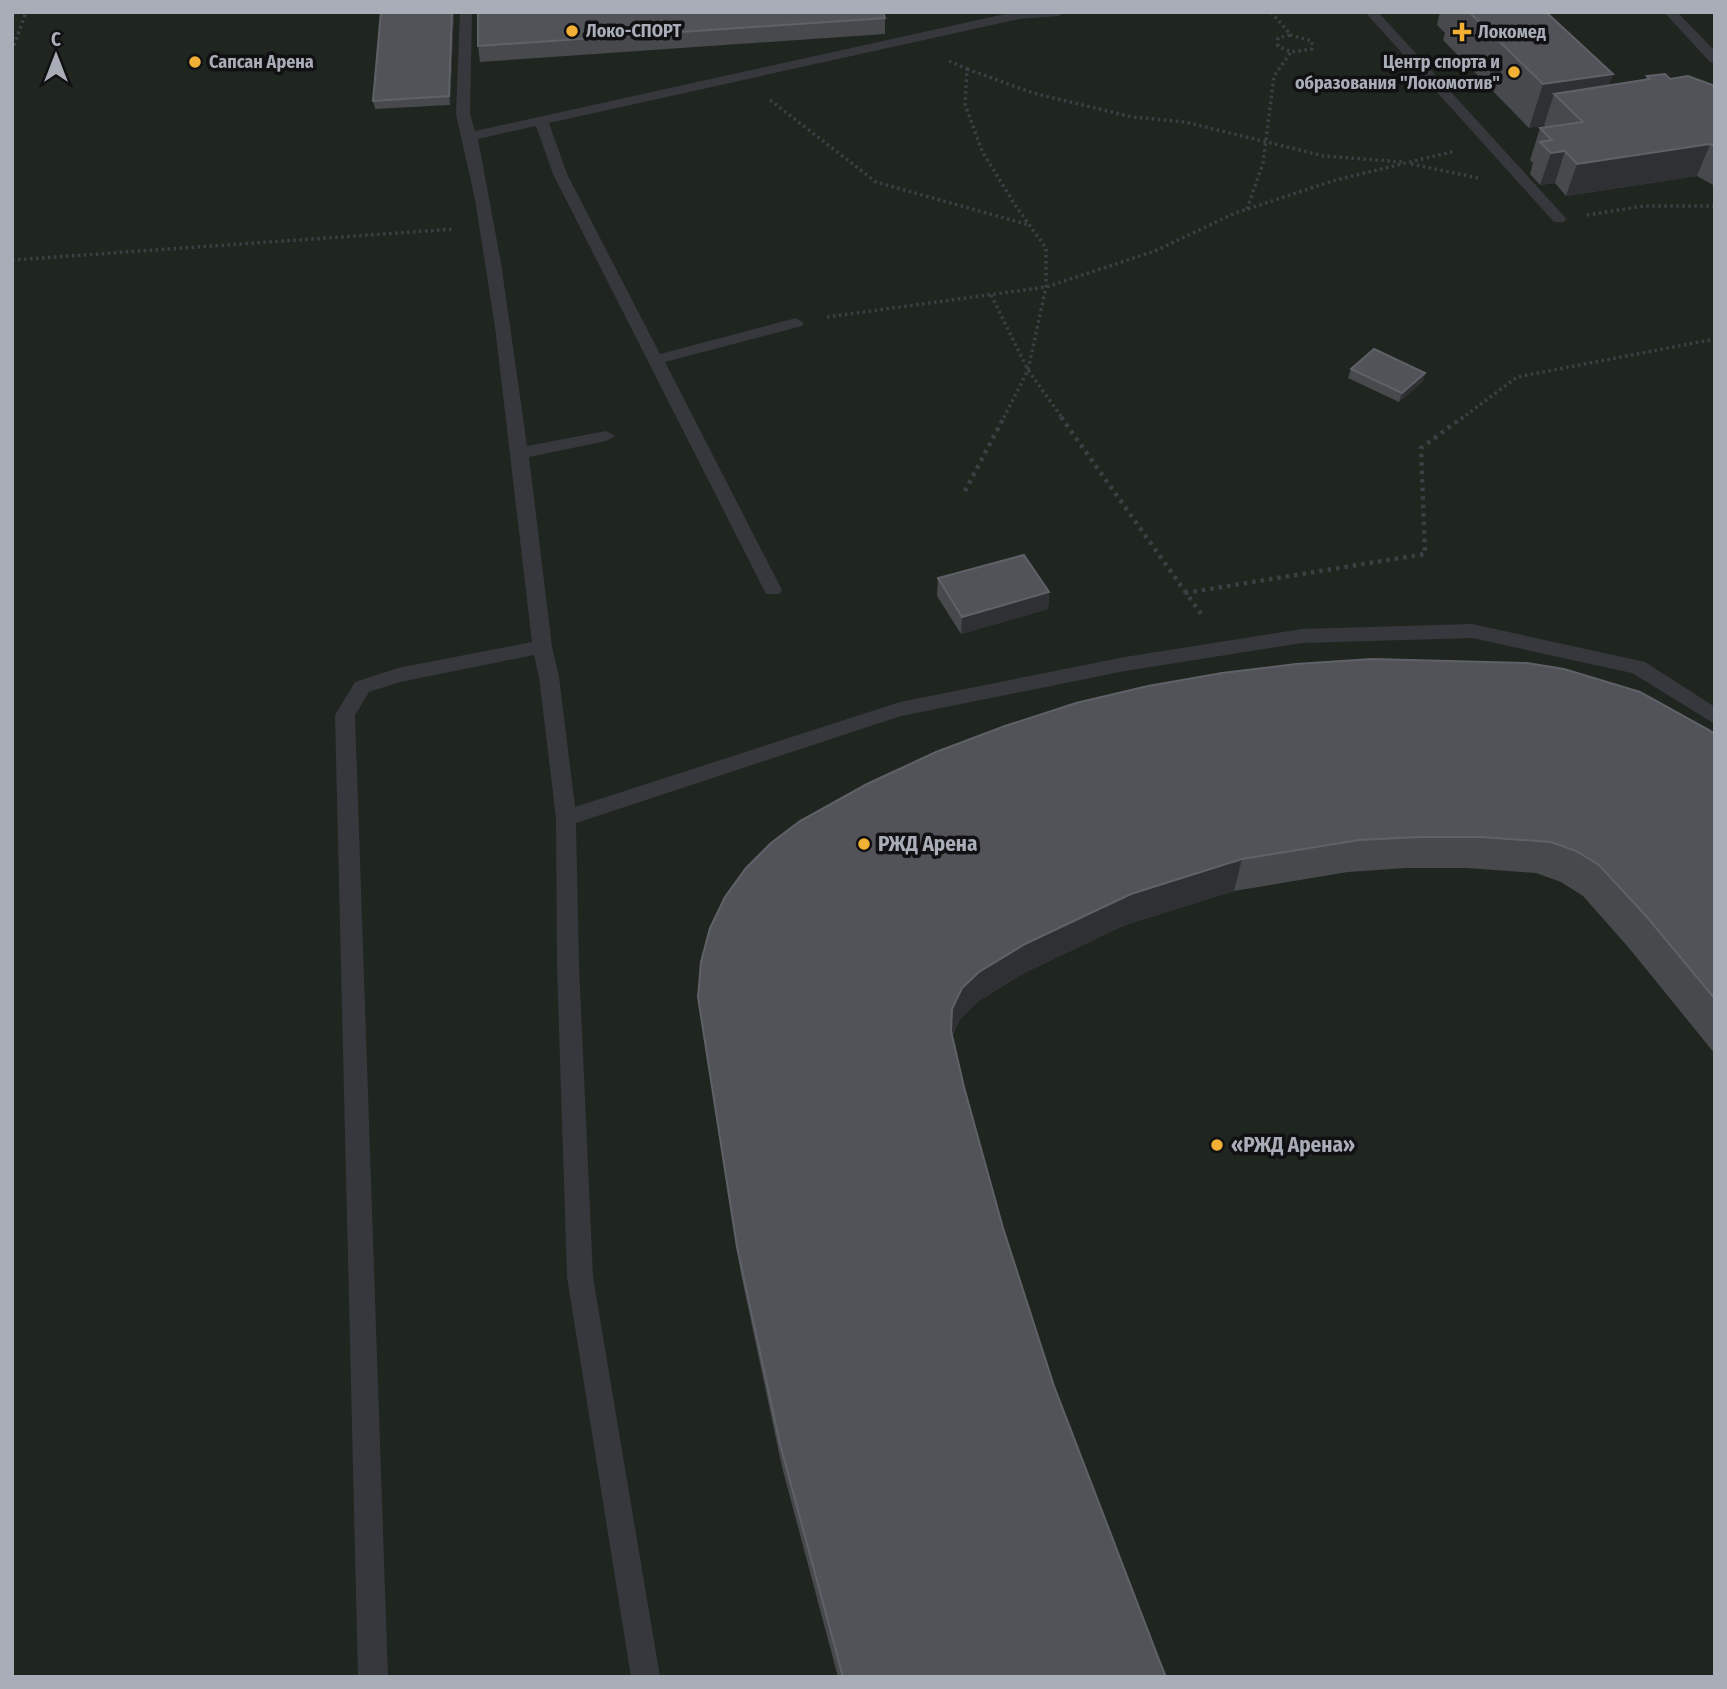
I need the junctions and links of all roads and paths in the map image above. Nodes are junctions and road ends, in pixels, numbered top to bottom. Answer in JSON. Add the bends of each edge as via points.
{"nodes":[{"id":1,"x":26,"y":12,"type":"edge"},
{"id":2,"x":466,"y":12,"type":"edge"},
{"id":3,"x":1059,"y":12,"type":"edge"},
{"id":4,"x":1271,"y":12,"type":"edge"},
{"id":5,"x":1371,"y":12,"type":"edge"},
{"id":6,"x":1670,"y":12,"type":"edge"},
{"id":7,"x":980,"y":18,"type":"edge"},
{"id":8,"x":1290,"y":34,"type":"junction"},
{"id":9,"x":903,"y":41,"type":"junction"},
{"id":10,"x":12,"y":51,"type":"edge"},
{"id":11,"x":1291,"y":52,"type":"junction"},
{"id":12,"x":1715,"y":59,"type":"edge"},
{"id":13,"x":967,"y":69,"type":"junction"},
{"id":14,"x":740,"y":77,"type":"junction"},
{"id":15,"x":541,"y":120,"type":"junction"},
{"id":16,"x":470,"y":136,"type":"junction"},
{"id":17,"x":1266,"y":142,"type":"junction"},
{"id":18,"x":1490,"y":143,"type":"junction"},
{"id":19,"x":1407,"y":163,"type":"junction"},
{"id":20,"x":1532,"y":189,"type":"junction"},
{"id":21,"x":1715,"y":206,"type":"edge"},
{"id":22,"x":1247,"y":210,"type":"junction"},
{"id":23,"x":1559,"y":219,"type":"joint"},
{"id":24,"x":1030,"y":225,"type":"junction"},
{"id":25,"x":488,"y":227,"type":"junction"},
{"id":26,"x":12,"y":260,"type":"edge"},
{"id":27,"x":1046,"y":287,"type":"junction"},
{"id":28,"x":991,"y":295,"type":"junction"},
{"id":29,"x":796,"y":323,"type":"joint"},
{"id":30,"x":1715,"y":339,"type":"edge"},
{"id":31,"x":655,"y":360,"type":"junction"},
{"id":32,"x":1028,"y":370,"type":"junction"},
{"id":33,"x":606,"y":436,"type":"dead end"},
{"id":34,"x":520,"y":453,"type":"junction"},
{"id":35,"x":965,"y":491,"type":"dead end"},
{"id":36,"x":773,"y":590,"type":"dead end"},
{"id":37,"x":1185,"y":593,"type":"junction"},
{"id":38,"x":542,"y":647,"type":"junction"},
{"id":39,"x":1226,"y":647,"type":"junction"},
{"id":40,"x":1715,"y":717,"type":"edge"},
{"id":41,"x":566,"y":818,"type":"junction"},
{"id":42,"x":373,"y":1677,"type":"edge"},
{"id":43,"x":646,"y":1677,"type":"edge"}],
"edges":[{"from":1,"to":10,"type":"path"},
{"from":2,"to":16,"type":"lane","via":[[463,114]]},
{"from":3,"to":7,"type":"lane"},
{"from":4,"to":8,"type":"path"},
{"from":5,"to":18,"type":"lane"},
{"from":6,"to":12,"type":"lane"},
{"from":7,"to":9,"type":"lane"},
{"from":8,"to":11,"type":"path","via":[[1276,43]]},
{"from":8,"to":11,"type":"path","via":[[1306,37],[1314,45],[1307,51]]},
{"from":9,"to":13,"type":"path"},
{"from":9,"to":14,"type":"lane"},
{"from":11,"to":17,"type":"path","via":[[1274,76]]},
{"from":13,"to":17,"type":"path","via":[[1033,93]]},
{"from":13,"to":24,"type":"path","via":[[965,104],[982,151]]},
{"from":14,"to":15,"type":"lane"},
{"from":14,"to":24,"type":"path","via":[[876,181]]},
{"from":15,"to":16,"type":"lane"},
{"from":15,"to":31,"type":"lane","via":[[559,174]]},
{"from":16,"to":25,"type":"lane"},
{"from":17,"to":19,"type":"path","via":[[1324,156]]},
{"from":17,"to":22,"type":"path","via":[[1264,163]]},
{"from":18,"to":19,"type":"path"},
{"from":18,"to":20,"type":"lane"},
{"from":19,"to":20,"type":"path"},
{"from":19,"to":22,"type":"path","via":[[1336,180]]},
{"from":20,"to":23,"type":"lane"},
{"from":21,"to":23,"type":"path","via":[[1644,206]]},
{"from":22,"to":27,"type":"path","via":[[1154,251]]},
{"from":24,"to":27,"type":"path","via":[[1046,248]]},
{"from":25,"to":26,"type":"path"},
{"from":25,"to":34,"type":"lane"},
{"from":27,"to":28,"type":"path"},
{"from":27,"to":32,"type":"path"},
{"from":28,"to":29,"type":"path"},
{"from":28,"to":32,"type":"path"},
{"from":29,"to":31,"type":"lane"},
{"from":30,"to":37,"type":"path","via":[[1517,377],[1421,448],[1425,554]]},
{"from":31,"to":36,"type":"lane"},
{"from":32,"to":35,"type":"path"},
{"from":32,"to":37,"type":"path"},
{"from":33,"to":34,"type":"lane"},
{"from":34,"to":38,"type":"lane"},
{"from":37,"to":39,"type":"path"},
{"from":38,"to":41,"type":"lane"},
{"from":38,"to":42,"type":"lane","via":[[398,675],[362,687],[345,715]]},
{"from":39,"to":40,"type":"lane","via":[[1302,636],[1472,631],[1638,667]]},
{"from":39,"to":41,"type":"lane","via":[[900,709]]},
{"from":41,"to":43,"type":"lane","via":[[580,1277]]}]}
